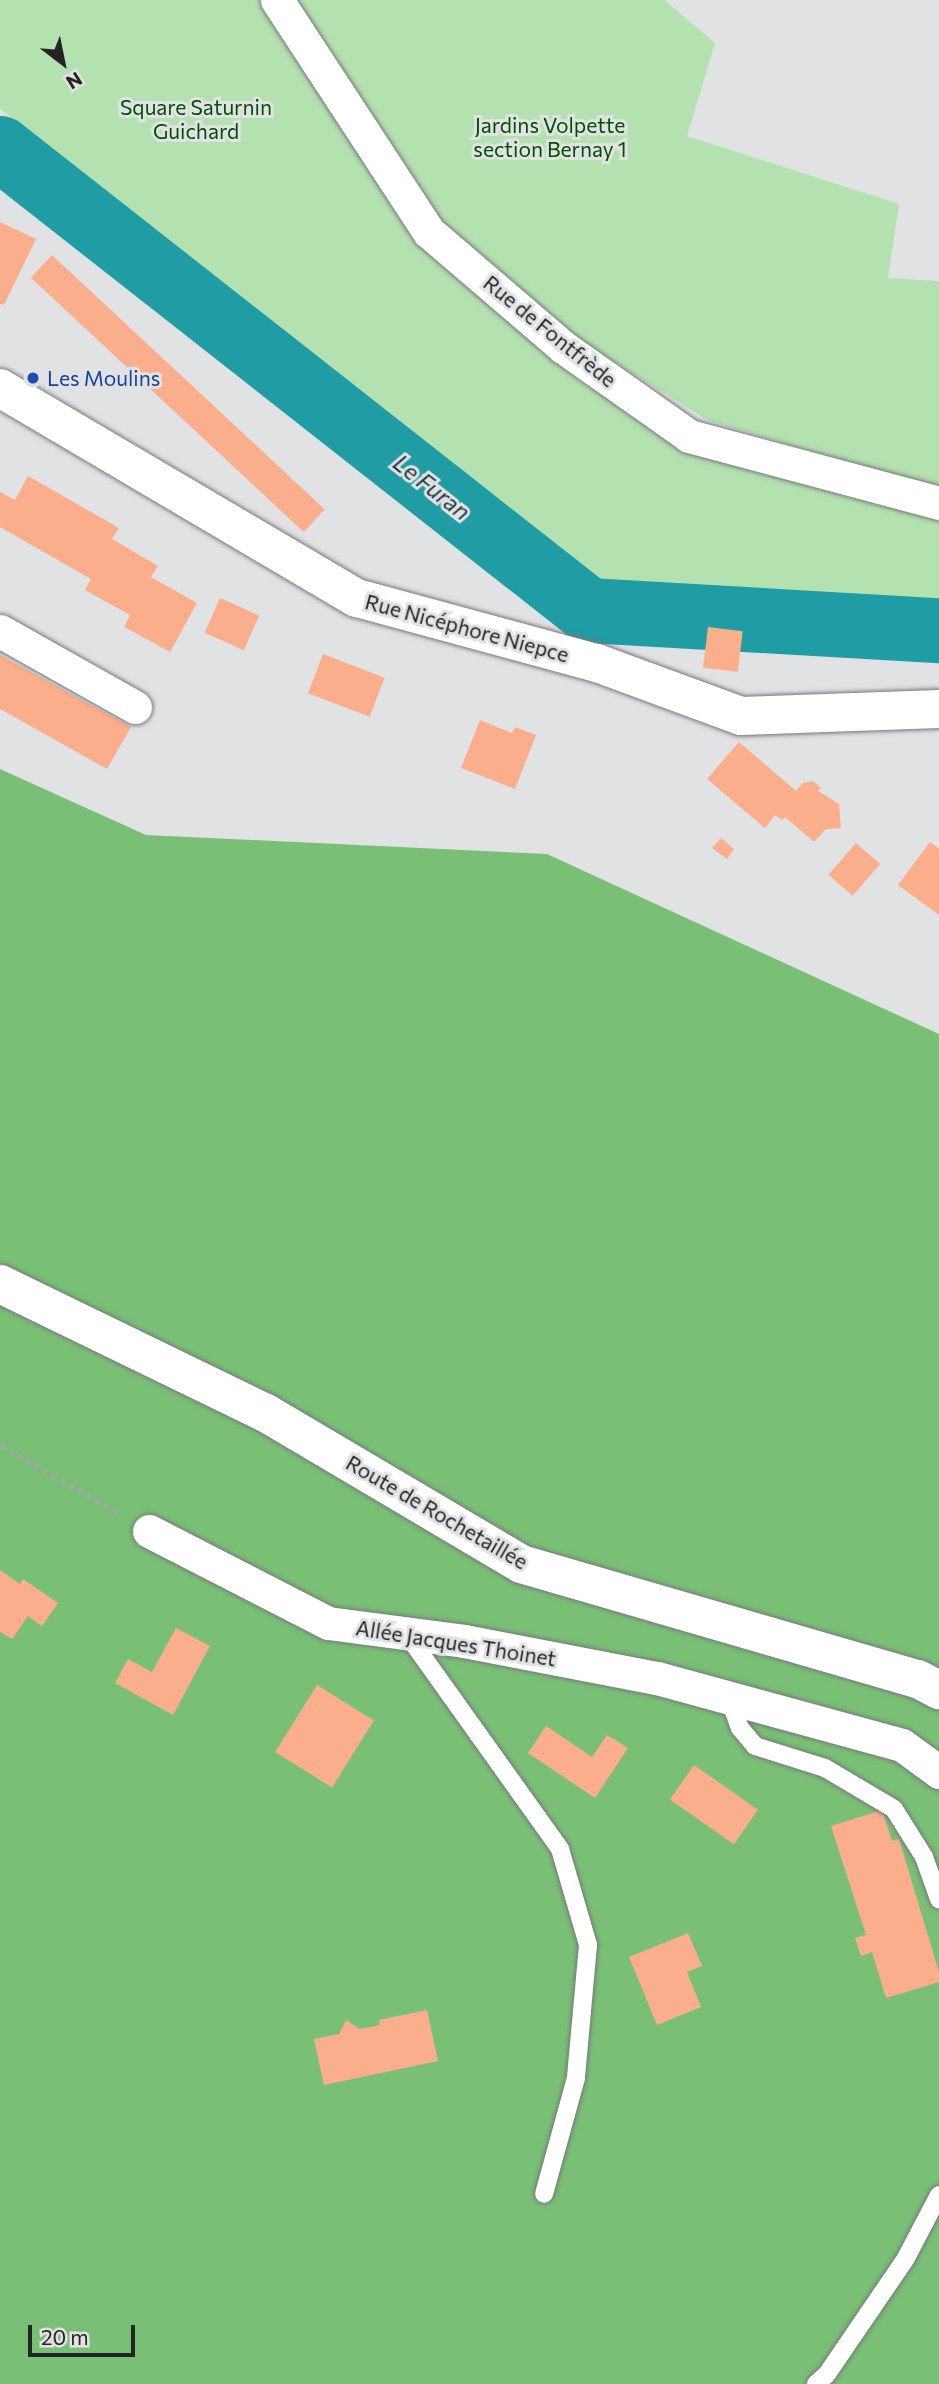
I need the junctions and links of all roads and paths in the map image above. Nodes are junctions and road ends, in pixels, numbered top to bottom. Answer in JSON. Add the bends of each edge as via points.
{"nodes":[{"id":1,"x":277,"y":0,"type":"edge"},
{"id":2,"x":0,"y":388,"type":"edge"},
{"id":3,"x":939,"y":503,"type":"edge"},
{"id":4,"x":0,"y":631,"type":"edge"},
{"id":5,"x":135,"y":707,"type":"dead end"},
{"id":6,"x":939,"y":709,"type":"edge"},
{"id":7,"x":0,"y":1284,"type":"edge"},
{"id":8,"x":0,"y":1445,"type":"edge"},
{"id":9,"x":149,"y":1531,"type":"joint"},
{"id":10,"x":406,"y":1633,"type":"junction"},
{"id":11,"x":939,"y":1690,"type":"edge"},
{"id":12,"x":729,"y":1698,"type":"junction"},
{"id":13,"x":939,"y":1772,"type":"edge"},
{"id":14,"x":939,"y":1899,"type":"edge"},
{"id":15,"x":544,"y":2194,"type":"dead end"},
{"id":16,"x":939,"y":2195,"type":"edge"},
{"id":17,"x":816,"y":2384,"type":"edge"}],
"edges":[{"from":1,"to":3,"type":"street","name":"Rue de Fontfrède","via":[[429,232],[563,347],[689,436]]},
{"from":2,"to":6,"type":"main road","name":"Rue Nicéphore Niepce","via":[[357,598],[597,663],[741,716]]},
{"from":4,"to":5,"type":"street"},
{"from":7,"to":11,"type":"main road","name":"Route de Rochetaillée","via":[[266,1413],[521,1564],[918,1679]]},
{"from":8,"to":9,"type":"path"},
{"from":9,"to":10,"type":"street","name":"Allée Jacques Thoinet","via":[[328,1623]]},
{"from":10,"to":12,"type":"street","name":"Allée Jacques Thoinet","via":[[657,1678]]},
{"from":10,"to":15,"type":"lane","via":[[560,1849],[588,1945],[576,2078]]},
{"from":12,"to":13,"type":"street","name":"Allée Jacques Thoinet","via":[[902,1745]]},
{"from":12,"to":14,"type":"lane","via":[[740,1728],[755,1746],[825,1768],[894,1809],[924,1857]]},
{"from":16,"to":17,"type":"lane","via":[[906,2258]]}]}
